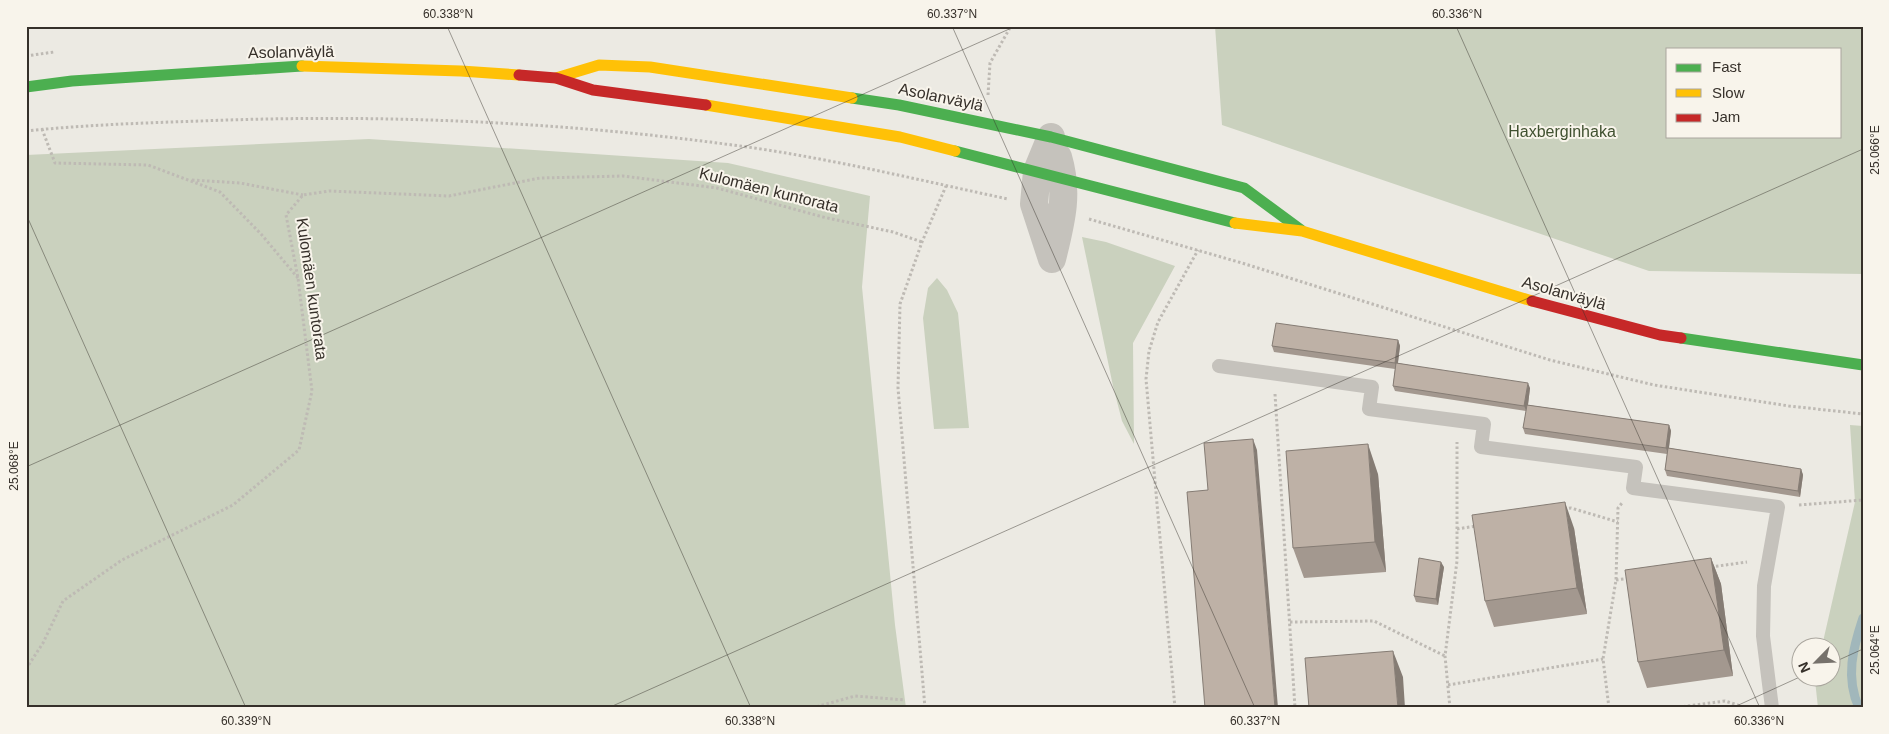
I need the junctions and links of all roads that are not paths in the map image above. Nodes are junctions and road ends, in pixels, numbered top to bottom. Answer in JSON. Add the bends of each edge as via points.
{"nodes":[{"id":1,"x":556,"y":78,"type":"junction"},
{"id":2,"x":26,"y":87,"type":"edge"},
{"id":3,"x":1052,"y":137,"type":"junction"},
{"id":4,"x":1036,"y":171,"type":"junction"},
{"id":5,"x":1064,"y":179,"type":"junction"},
{"id":6,"x":1302,"y":231,"type":"junction"},
{"id":7,"x":1863,"y":354,"type":"edge"},
{"id":8,"x":1822,"y":357,"type":"junction"},
{"id":9,"x":1863,"y":365,"type":"edge"},
{"id":10,"x":1219,"y":366,"type":"dead end"},
{"id":11,"x":1772,"y":708,"type":"edge"}],
"edges":[{"from":1,"to":2,"type":"main road","name":"Asolanväylä","via":[[461,71],[287,66],[72,80]]},
{"from":1,"to":3,"type":"main road","name":"Asolanväylä","via":[[599,65],[650,67],[898,105]]},
{"from":1,"to":4,"type":"main road","name":"Asolanväylä","via":[[593,90],[651,96],[900,137]]},
{"from":3,"to":4,"type":"street"},
{"from":3,"to":5,"type":"street"},
{"from":3,"to":6,"type":"main road","name":"Asolanväylä","via":[[1244,188]]},
{"from":4,"to":5,"type":"main road","name":"Asolanväylä"},
{"from":4,"to":5,"type":"street","via":[[1034,204],[1052,259],[1063,212]]},
{"from":5,"to":6,"type":"main road","name":"Asolanväylä","via":[[1234,223]]},
{"from":6,"to":8,"type":"main road","name":"Asolanväylä","via":[[1557,309],[1660,335]]},
{"from":7,"to":8,"type":"main road","name":"Asolanväylä"},
{"from":8,"to":9,"type":"main road","name":"Asolanväylä"},
{"from":10,"to":11,"type":"lane","via":[[1372,387],[1369,409],[1484,424],[1481,446],[1636,468],[1633,488],[1778,507],[1764,586],[1763,636]]}]}
